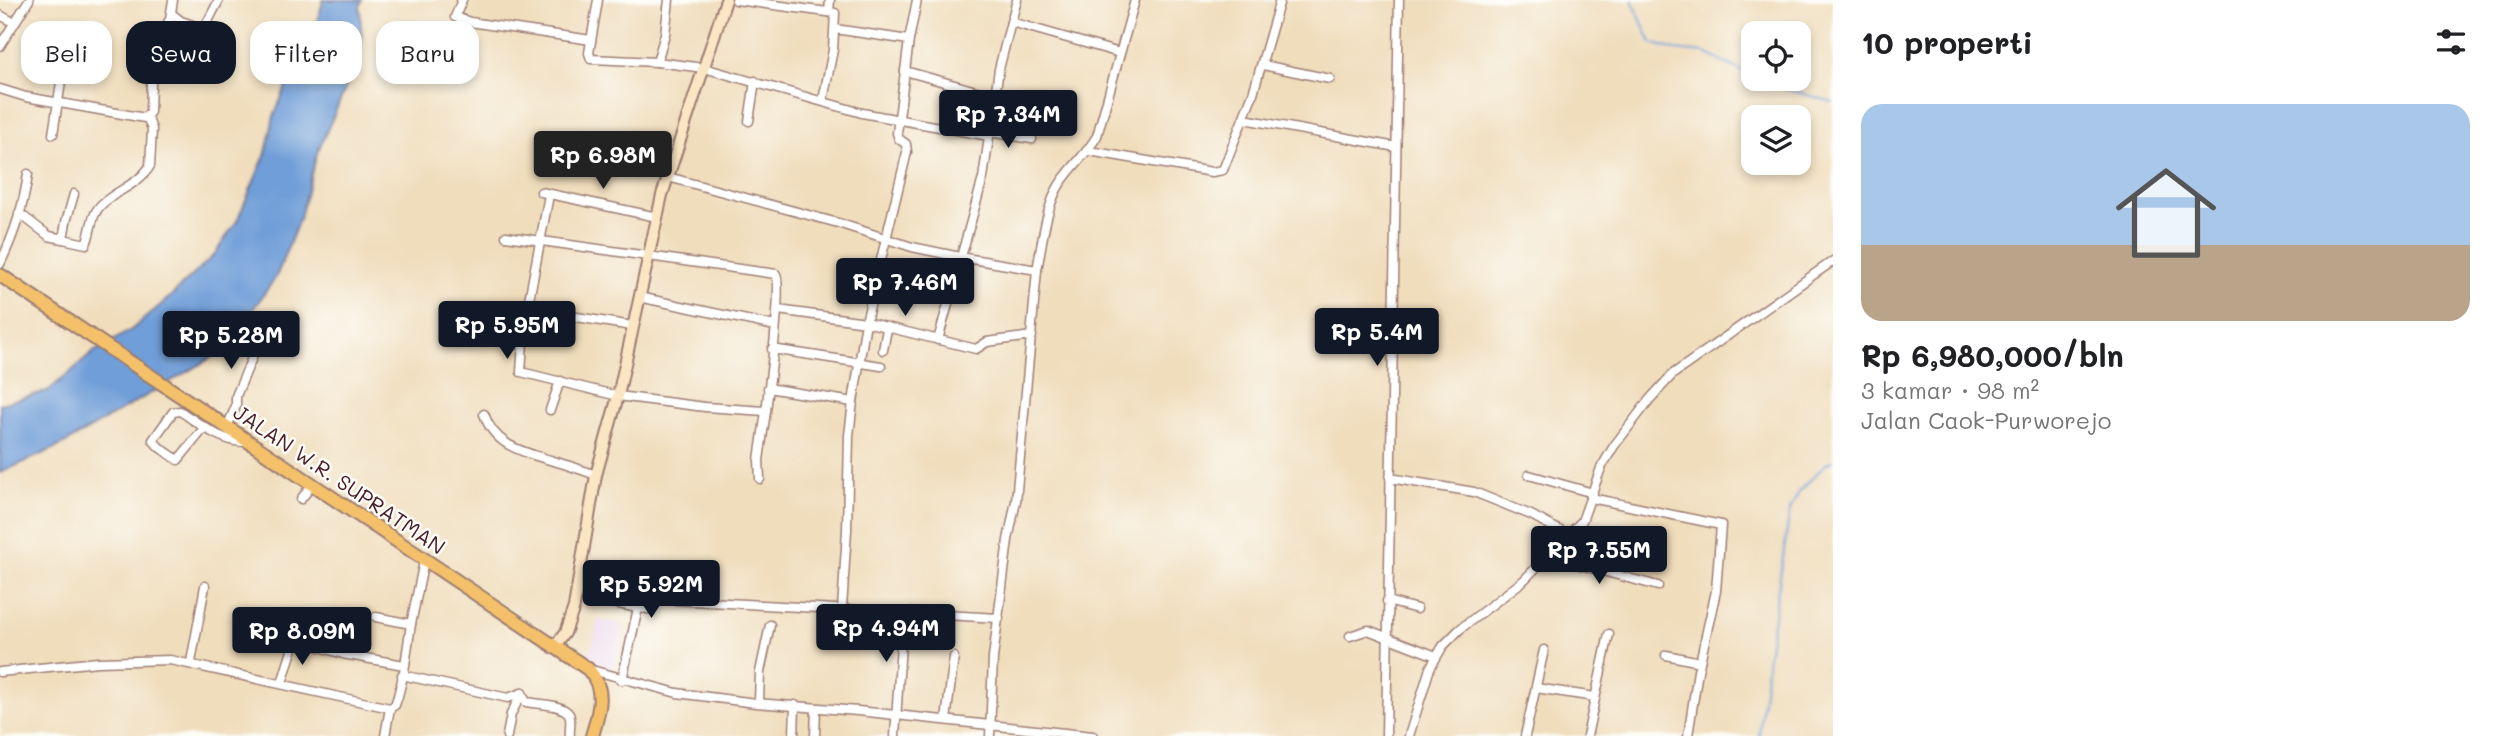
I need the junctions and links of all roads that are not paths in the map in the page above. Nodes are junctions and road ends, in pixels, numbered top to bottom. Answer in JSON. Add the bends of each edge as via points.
{"nodes":[{"id":1,"x":29,"y":0,"type":"edge"},
{"id":2,"x":173,"y":0,"type":"edge"},
{"id":3,"x":219,"y":0,"type":"edge"},
{"id":4,"x":462,"y":0,"type":"edge"},
{"id":5,"x":598,"y":0,"type":"edge"},
{"id":6,"x":669,"y":0,"type":"edge"},
{"id":7,"x":726,"y":0,"type":"edge"},
{"id":8,"x":736,"y":0,"type":"edge"},
{"id":9,"x":830,"y":0,"type":"edge"},
{"id":10,"x":917,"y":0,"type":"edge"},
{"id":11,"x":1017,"y":0,"type":"edge"},
{"id":12,"x":1135,"y":0,"type":"edge"},
{"id":13,"x":1280,"y":0,"type":"edge"},
{"id":14,"x":1399,"y":0,"type":"edge"},
{"id":15,"x":829,"y":12,"type":"junction"},
{"id":16,"x":171,"y":13,"type":"junction"},
{"id":17,"x":0,"y":15,"type":"edge"},
{"id":18,"x":1011,"y":22,"type":"junction"},
{"id":19,"x":15,"y":23,"type":"junction"},
{"id":20,"x":835,"y":29,"type":"junction"},
{"id":21,"x":591,"y":40,"type":"junction"},
{"id":22,"x":909,"y":40,"type":"junction"},
{"id":23,"x":0,"y":46,"type":"edge"},
{"id":24,"x":1119,"y":53,"type":"junction"},
{"id":25,"x":657,"y":62,"type":"junction"},
{"id":26,"x":1263,"y":65,"type":"junction"},
{"id":27,"x":704,"y":68,"type":"junction"},
{"id":28,"x":905,"y":71,"type":"junction"},
{"id":29,"x":1330,"y":79,"type":"dead end"},
{"id":30,"x":755,"y":81,"type":"junction"},
{"id":31,"x":60,"y":84,"type":"edge"},
{"id":32,"x":0,"y":89,"type":"edge"},
{"id":33,"x":994,"y":96,"type":"junction"},
{"id":34,"x":823,"y":100,"type":"junction"},
{"id":35,"x":57,"y":102,"type":"junction"},
{"id":36,"x":147,"y":117,"type":"junction"},
{"id":37,"x":899,"y":119,"type":"junction"},
{"id":38,"x":1244,"y":119,"type":"junction"},
{"id":39,"x":749,"y":121,"type":"dead end"},
{"id":40,"x":989,"y":134,"type":"junction"},
{"id":41,"x":53,"y":135,"type":"dead end"},
{"id":42,"x":1032,"y":139,"type":"dead end"},
{"id":43,"x":1396,"y":147,"type":"junction"},
{"id":44,"x":1088,"y":151,"type":"junction"},
{"id":45,"x":28,"y":174,"type":"dead end"},
{"id":46,"x":668,"y":177,"type":"junction"},
{"id":47,"x":74,"y":194,"type":"dead end"},
{"id":48,"x":19,"y":213,"type":"junction"},
{"id":49,"x":657,"y":217,"type":"junction"},
{"id":50,"x":506,"y":236,"type":"dead end"},
{"id":51,"x":886,"y":238,"type":"junction"},
{"id":52,"x":63,"y":239,"type":"junction"},
{"id":53,"x":541,"y":239,"type":"junction"},
{"id":54,"x":649,"y":257,"type":"junction"},
{"id":55,"x":960,"y":257,"type":"junction"},
{"id":56,"x":1833,"y":261,"type":"edge"},
{"id":57,"x":0,"y":264,"type":"edge"},
{"id":58,"x":1037,"y":270,"type":"junction"},
{"id":59,"x":0,"y":275,"type":"edge"},
{"id":60,"x":639,"y":297,"type":"junction"},
{"id":61,"x":527,"y":309,"type":"junction"},
{"id":62,"x":778,"y":310,"type":"junction"},
{"id":63,"x":866,"y":322,"type":"junction"},
{"id":64,"x":775,"y":326,"type":"junction"},
{"id":65,"x":632,"y":327,"type":"junction"},
{"id":66,"x":260,"y":329,"type":"dead end"},
{"id":67,"x":887,"y":329,"type":"junction"},
{"id":68,"x":1032,"y":336,"type":"junction"},
{"id":69,"x":938,"y":340,"type":"junction"},
{"id":70,"x":772,"y":349,"type":"junction"},
{"id":71,"x":883,"y":350,"type":"dead end"},
{"id":72,"x":858,"y":361,"type":"junction"},
{"id":73,"x":881,"y":366,"type":"dead end"},
{"id":74,"x":560,"y":382,"type":"junction"},
{"id":75,"x":768,"y":387,"type":"junction"},
{"id":76,"x":618,"y":396,"type":"junction"},
{"id":77,"x":853,"y":402,"type":"junction"},
{"id":78,"x":550,"y":410,"type":"dead end"},
{"id":79,"x":765,"y":411,"type":"junction"},
{"id":80,"x":484,"y":414,"type":"dead end"},
{"id":81,"x":205,"y":426,"type":"junction"},
{"id":82,"x":227,"y":426,"type":"junction"},
{"id":83,"x":250,"y":442,"type":"junction"},
{"id":84,"x":596,"y":475,"type":"junction"},
{"id":85,"x":1529,"y":475,"type":"dead end"},
{"id":86,"x":1390,"y":478,"type":"junction"},
{"id":87,"x":760,"y":479,"type":"dead end"},
{"id":88,"x":313,"y":484,"type":"junction"},
{"id":89,"x":1592,"y":495,"type":"junction"},
{"id":90,"x":301,"y":499,"type":"dead end"},
{"id":91,"x":1568,"y":535,"type":"junction"},
{"id":92,"x":1547,"y":556,"type":"junction"},
{"id":93,"x":424,"y":561,"type":"junction"},
{"id":94,"x":205,"y":586,"type":"dead end"},
{"id":95,"x":1658,"y":586,"type":"dead end"},
{"id":96,"x":604,"y":601,"type":"dead end"},
{"id":97,"x":1387,"y":601,"type":"junction"},
{"id":98,"x":638,"y":608,"type":"junction"},
{"id":99,"x":1418,"y":609,"type":"dead end"},
{"id":100,"x":842,"y":610,"type":"junction"},
{"id":101,"x":903,"y":613,"type":"junction"},
{"id":102,"x":376,"y":617,"type":"dead end"},
{"id":103,"x":999,"y":618,"type":"junction"},
{"id":104,"x":411,"y":624,"type":"junction"},
{"id":105,"x":770,"y":625,"type":"dead end"},
{"id":106,"x":1609,"y":634,"type":"dead end"},
{"id":107,"x":1350,"y":636,"type":"dead end"},
{"id":108,"x":1387,"y":636,"type":"junction"},
{"id":109,"x":295,"y":641,"type":"dead end"},
{"id":110,"x":317,"y":646,"type":"dead end"},
{"id":111,"x":554,"y":648,"type":"junction"},
{"id":112,"x":1544,"y":650,"type":"dead end"},
{"id":113,"x":1666,"y":655,"type":"dead end"},
{"id":114,"x":1436,"y":656,"type":"junction"},
{"id":115,"x":954,"y":657,"type":"dead end"},
{"id":116,"x":191,"y":662,"type":"junction"},
{"id":117,"x":1700,"y":662,"type":"junction"},
{"id":118,"x":404,"y":665,"type":"junction"},
{"id":119,"x":588,"y":669,"type":"junction"},
{"id":120,"x":0,"y":672,"type":"edge"},
{"id":121,"x":402,"y":675,"type":"junction"},
{"id":122,"x":622,"y":680,"type":"junction"},
{"id":123,"x":282,"y":683,"type":"junction"},
{"id":124,"x":1536,"y":688,"type":"junction"},
{"id":125,"x":522,"y":693,"type":"junction"},
{"id":126,"x":1595,"y":697,"type":"junction"},
{"id":127,"x":759,"y":702,"type":"junction"},
{"id":128,"x":795,"y":705,"type":"junction"},
{"id":129,"x":390,"y":708,"type":"junction"},
{"id":130,"x":816,"y":708,"type":"junction"},
{"id":131,"x":898,"y":715,"type":"junction"},
{"id":132,"x":946,"y":720,"type":"junction"},
{"id":133,"x":989,"y":725,"type":"junction"},
{"id":134,"x":385,"y":736,"type":"edge"},
{"id":135,"x":507,"y":736,"type":"edge"},
{"id":136,"x":570,"y":736,"type":"edge"},
{"id":137,"x":592,"y":736,"type":"edge"},
{"id":138,"x":794,"y":736,"type":"edge"},
{"id":139,"x":815,"y":736,"type":"edge"},
{"id":140,"x":895,"y":736,"type":"edge"},
{"id":141,"x":990,"y":736,"type":"edge"},
{"id":142,"x":1093,"y":736,"type":"edge"},
{"id":143,"x":1386,"y":736,"type":"edge"},
{"id":144,"x":1409,"y":736,"type":"edge"},
{"id":145,"x":1525,"y":736,"type":"edge"},
{"id":146,"x":1587,"y":736,"type":"edge"},
{"id":147,"x":1688,"y":736,"type":"edge"}],
"edges":[{"from":1,"to":19,"type":"street"},
{"from":2,"to":16,"type":"street"},
{"from":3,"to":16,"type":"street","via":[[201,29]]},
{"from":4,"to":21,"type":"street","via":[[455,17],[470,22]]},
{"from":5,"to":21,"type":"street"},
{"from":6,"to":25,"type":"street"},
{"from":7,"to":27,"type":"street"},
{"from":8,"to":15,"type":"street"},
{"from":9,"to":15,"type":"street"},
{"from":10,"to":22,"type":"street"},
{"from":11,"to":18,"type":"street"},
{"from":12,"to":24,"type":"street"},
{"from":13,"to":26,"type":"street"},
{"from":14,"to":43,"type":"street"},
{"from":15,"to":20,"type":"street","via":[[835,13]]},
{"from":16,"to":36,"type":"street","via":[[152,56]]},
{"from":17,"to":19,"type":"street"},
{"from":18,"to":24,"type":"street"},
{"from":18,"to":33,"type":"street"},
{"from":19,"to":23,"type":"street"},
{"from":20,"to":22,"type":"street"},
{"from":20,"to":34,"type":"street"},
{"from":21,"to":25,"type":"street","via":[[589,56],[595,60]]},
{"from":22,"to":28,"type":"street"},
{"from":24,"to":44,"type":"street","via":[[1100,125]]},
{"from":25,"to":27,"type":"street"},
{"from":26,"to":29,"type":"street"},
{"from":26,"to":38,"type":"street"},
{"from":27,"to":30,"type":"street"},
{"from":27,"to":46,"type":"street"},
{"from":28,"to":33,"type":"street"},
{"from":28,"to":37,"type":"street"},
{"from":30,"to":34,"type":"street"},
{"from":30,"to":39,"type":"street"},
{"from":31,"to":35,"type":"street"},
{"from":32,"to":35,"type":"street"},
{"from":33,"to":40,"type":"street"},
{"from":34,"to":37,"type":"street"},
{"from":35,"to":36,"type":"street"},
{"from":35,"to":41,"type":"street"},
{"from":36,"to":52,"type":"street","via":[[152,124],[147,171],[102,204],[86,244]]},
{"from":37,"to":40,"type":"street"},
{"from":37,"to":51,"type":"street","via":[[897,136],[907,152]]},
{"from":38,"to":43,"type":"street"},
{"from":38,"to":44,"type":"street","via":[[1223,170],[1217,172]]},
{"from":40,"to":42,"type":"street"},
{"from":40,"to":55,"type":"street","via":[[983,178]]},
{"from":43,"to":86,"type":"street"},
{"from":44,"to":58,"type":"street","via":[[1057,189]]},
{"from":45,"to":48,"type":"street"},
{"from":46,"to":49,"type":"street"},
{"from":46,"to":51,"type":"street"},
{"from":47,"to":52,"type":"street"},
{"from":48,"to":52,"type":"street","via":[[49,236]]},
{"from":48,"to":57,"type":"street"},
{"from":49,"to":53,"type":"street","via":[[545,194]]},
{"from":49,"to":54,"type":"street"},
{"from":50,"to":53,"type":"street"},
{"from":51,"to":55,"type":"street"},
{"from":51,"to":63,"type":"street"},
{"from":53,"to":54,"type":"street"},
{"from":53,"to":61,"type":"street"},
{"from":54,"to":60,"type":"street"},
{"from":54,"to":62,"type":"street","via":[[776,274]]},
{"from":55,"to":58,"type":"street"},
{"from":55,"to":69,"type":"street"},
{"from":56,"to":89,"type":"street","via":[[1661,384],[1614,446]]},
{"from":58,"to":68,"type":"street"},
{"from":59,"to":82,"type":"main road","name":"JALAN W.R. SUPRATMAN"},
{"from":60,"to":64,"type":"street"},
{"from":60,"to":65,"type":"street"},
{"from":61,"to":65,"type":"street"},
{"from":61,"to":74,"type":"street","via":[[521,372]]},
{"from":62,"to":63,"type":"street"},
{"from":62,"to":64,"type":"street"},
{"from":63,"to":67,"type":"street"},
{"from":63,"to":72,"type":"street"},
{"from":64,"to":70,"type":"street"},
{"from":65,"to":76,"type":"street"},
{"from":66,"to":82,"type":"street","via":[[252,341],[253,354]]},
{"from":67,"to":69,"type":"street"},
{"from":67,"to":71,"type":"street"},
{"from":68,"to":69,"type":"street","via":[[984,342],[976,349]]},
{"from":68,"to":103,"type":"street"},
{"from":70,"to":72,"type":"street"},
{"from":70,"to":75,"type":"street"},
{"from":72,"to":73,"type":"street"},
{"from":72,"to":77,"type":"street"},
{"from":74,"to":76,"type":"street"},
{"from":74,"to":78,"type":"street"},
{"from":75,"to":77,"type":"street"},
{"from":75,"to":79,"type":"street"},
{"from":76,"to":79,"type":"street"},
{"from":76,"to":84,"type":"street"},
{"from":77,"to":100,"type":"street"},
{"from":79,"to":87,"type":"street"},
{"from":80,"to":84,"type":"street","via":[[489,427],[507,445]]},
{"from":81,"to":81,"type":"street","via":[[178,460],[153,440],[176,411]]},
{"from":81,"to":83,"type":"street","via":[[231,440]]},
{"from":82,"to":83,"type":"main road","name":"JALAN W.R. SUPRATMAN"},
{"from":83,"to":88,"type":"main road","name":"JALAN W.R. SUPRATMAN"},
{"from":84,"to":111,"type":"street","via":[[573,607],[565,633]]},
{"from":85,"to":89,"type":"street"},
{"from":86,"to":91,"type":"street","via":[[1474,492]]},
{"from":86,"to":97,"type":"street"},
{"from":88,"to":90,"type":"street"},
{"from":88,"to":93,"type":"main road","name":"JALAN W.R. SUPRATMAN"},
{"from":89,"to":91,"type":"street","via":[[1582,521]]},
{"from":89,"to":117,"type":"street","via":[[1721,525],[1716,591]]},
{"from":91,"to":92,"type":"street"},
{"from":92,"to":95,"type":"street"},
{"from":92,"to":114,"type":"street","via":[[1523,581],[1460,629]]},
{"from":93,"to":104,"type":"street"},
{"from":93,"to":111,"type":"main road","name":"JALAN W.R. SUPRATMAN"},
{"from":94,"to":116,"type":"street"},
{"from":96,"to":98,"type":"street"},
{"from":97,"to":99,"type":"street"},
{"from":97,"to":108,"type":"street"},
{"from":98,"to":100,"type":"street","via":[[648,609],[656,599]]},
{"from":98,"to":122,"type":"street"},
{"from":100,"to":101,"type":"street"},
{"from":101,"to":103,"type":"street"},
{"from":101,"to":131,"type":"street"},
{"from":102,"to":104,"type":"street"},
{"from":103,"to":133,"type":"street"},
{"from":104,"to":118,"type":"street"},
{"from":105,"to":127,"type":"street"},
{"from":106,"to":126,"type":"street"},
{"from":107,"to":108,"type":"street","via":[[1368,629]]},
{"from":108,"to":114,"type":"street"},
{"from":108,"to":143,"type":"street"},
{"from":109,"to":123,"type":"street"},
{"from":110,"to":118,"type":"street"},
{"from":111,"to":119,"type":"main road","name":"JALAN W.R. SUPRATMAN"},
{"from":112,"to":124,"type":"street"},
{"from":113,"to":117,"type":"street"},
{"from":114,"to":144,"type":"street"},
{"from":115,"to":132,"type":"street"},
{"from":116,"to":120,"type":"street","via":[[134,660]]},
{"from":116,"to":123,"type":"street"},
{"from":117,"to":147,"type":"street"},
{"from":118,"to":121,"type":"street"},
{"from":119,"to":122,"type":"street"},
{"from":119,"to":137,"type":"main road","via":[[600,688]]},
{"from":121,"to":125,"type":"street","via":[[508,698]]},
{"from":121,"to":129,"type":"street","via":[[395,705]]},
{"from":122,"to":127,"type":"street","via":[[666,691]]},
{"from":123,"to":129,"type":"street"},
{"from":124,"to":126,"type":"street"},
{"from":124,"to":145,"type":"street"},
{"from":125,"to":135,"type":"street"},
{"from":125,"to":136,"type":"street","via":[[526,702],[567,712]]},
{"from":126,"to":146,"type":"street"},
{"from":127,"to":128,"type":"street"},
{"from":128,"to":130,"type":"street"},
{"from":128,"to":138,"type":"street"},
{"from":129,"to":134,"type":"street"},
{"from":130,"to":131,"type":"street"},
{"from":130,"to":139,"type":"street"},
{"from":131,"to":132,"type":"street"},
{"from":131,"to":140,"type":"street"},
{"from":132,"to":133,"type":"street"},
{"from":133,"to":141,"type":"street"},
{"from":133,"to":142,"type":"street"}]}
